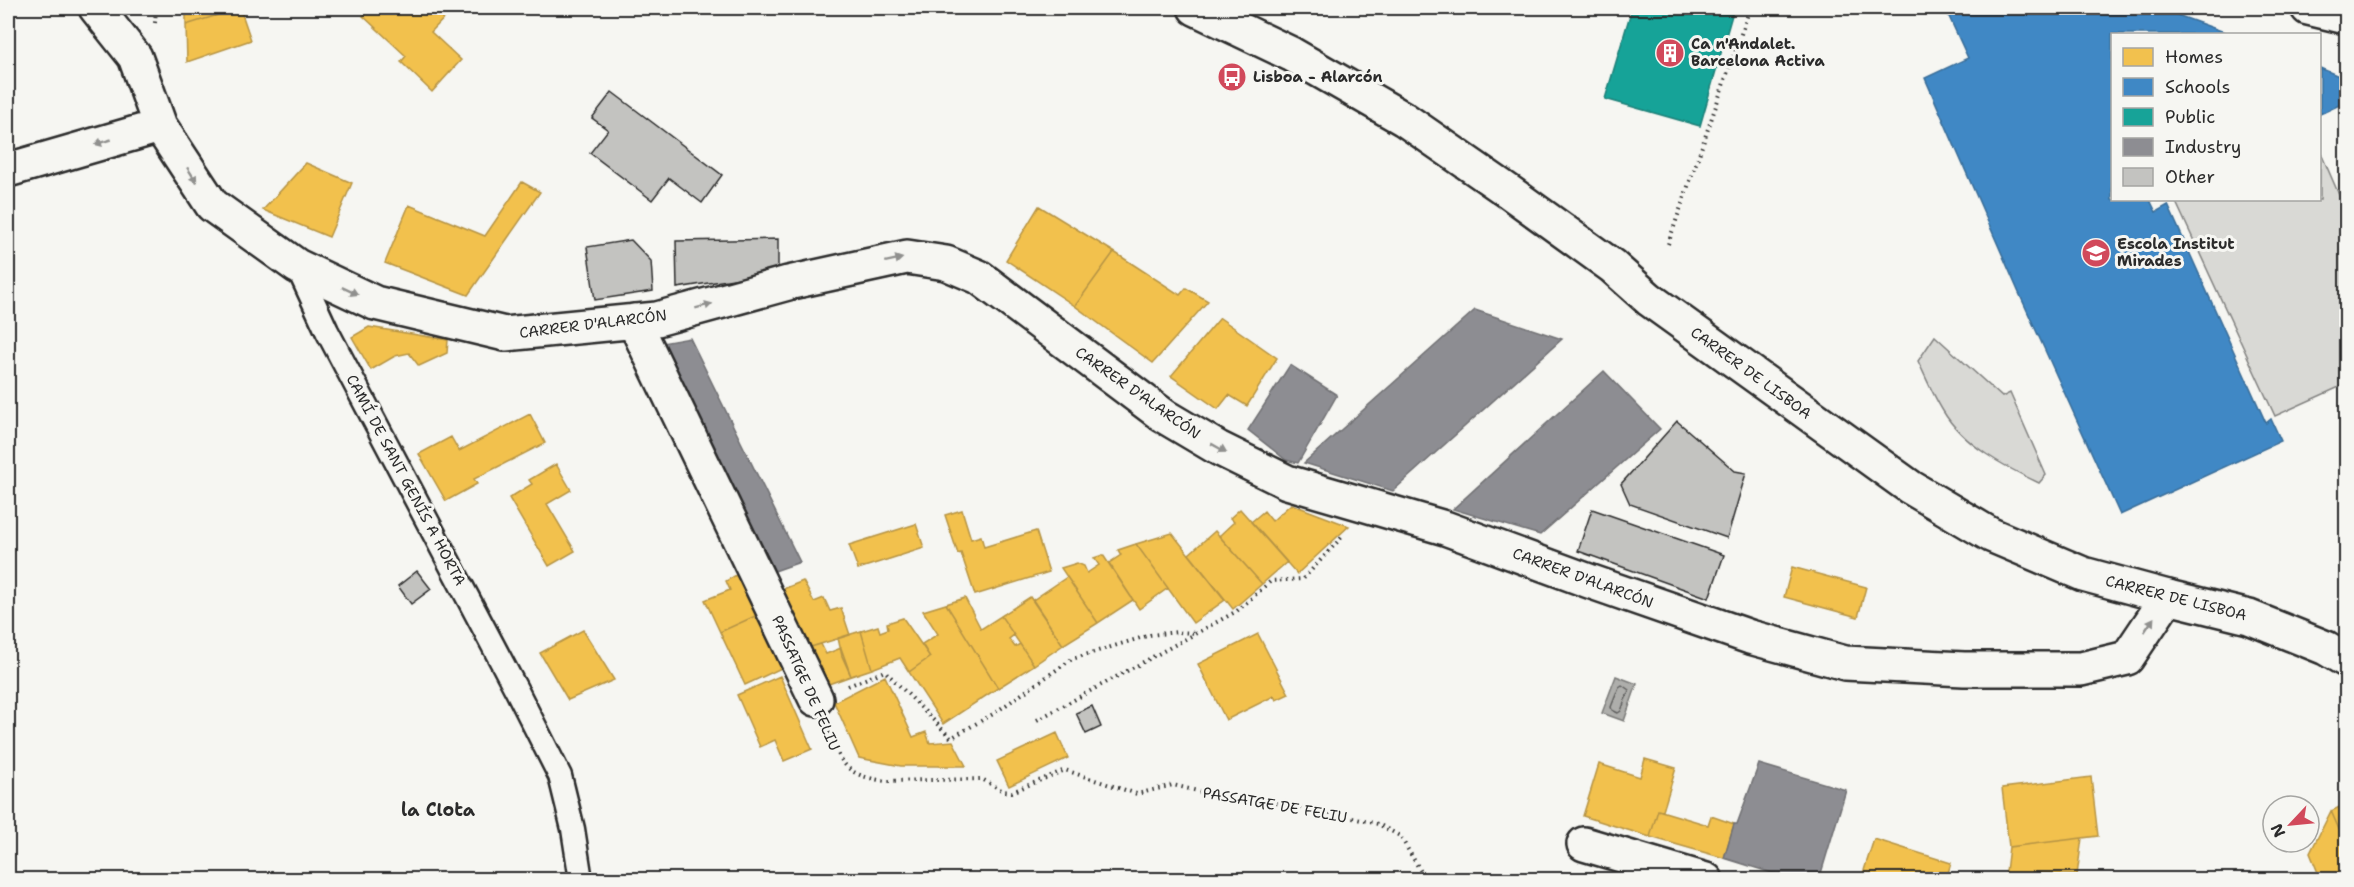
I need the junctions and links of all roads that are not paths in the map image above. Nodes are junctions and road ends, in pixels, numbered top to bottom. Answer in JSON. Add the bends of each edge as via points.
{"nodes":[{"id":1,"x":96,"y":8,"type":"edge"},
{"id":2,"x":1195,"y":8,"type":"edge"},
{"id":3,"x":2308,"y":8,"type":"edge"},
{"id":4,"x":2346,"y":16,"type":"edge"},
{"id":5,"x":160,"y":126,"type":"junction"},
{"id":6,"x":8,"y":170,"type":"edge"},
{"id":7,"x":297,"y":266,"type":"junction"},
{"id":8,"x":634,"y":321,"type":"junction"},
{"id":9,"x":2168,"y":597,"type":"junction"},
{"id":10,"x":2346,"y":660,"type":"edge"},
{"id":11,"x":816,"y":699,"type":"road end"},
{"id":12,"x":1584,"y":844,"type":"dead end"},
{"id":13,"x":581,"y":879,"type":"edge"},
{"id":14,"x":1706,"y":879,"type":"edge"}],
"edges":[{"from":1,"to":5,"type":"street","name":"CAMÍ DE SANT GENÍS A HORTA","via":[[145,47]]},
{"from":2,"to":9,"type":"street","name":"CARRER DE LISBOA","via":[[1291,54],[1404,119],[1594,252],[1649,299],[1910,487],[1991,535],[2083,574]]},
{"from":3,"to":4,"type":"street"},
{"from":5,"to":6,"type":"street","one_way":true},
{"from":5,"to":7,"type":"street","name":"CAMÍ DE SANT GENÍS A HORTA","one_way":true,"via":[[212,205]]},
{"from":7,"to":8,"type":"street","name":"CARRER D'ALARCÓN","one_way":true,"via":[[375,303],[504,334]]},
{"from":7,"to":13,"type":"lane","name":"CAMÍ DE SANT GENÍS A HORTA","via":[[327,331],[560,776]]},
{"from":8,"to":9,"type":"street","name":"CARRER D'ALARCÓN","one_way":true,"via":[[907,257],[946,263],[979,277],[1164,416],[1287,482],[1445,528],[1750,637],[1845,663],[2081,669],[2127,658]]},
{"from":8,"to":11,"type":"street","name":"PASSATGE DE FELIU"},
{"from":9,"to":10,"type":"street","name":"CARRER DE LISBOA","via":[[2249,616]]},
{"from":12,"to":14,"type":"street"}]}
